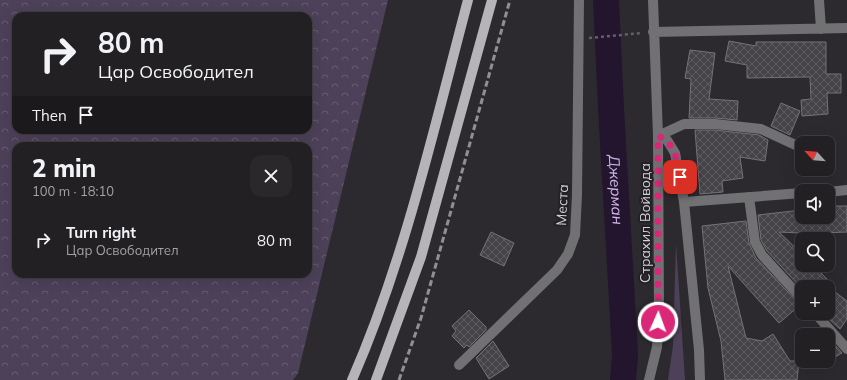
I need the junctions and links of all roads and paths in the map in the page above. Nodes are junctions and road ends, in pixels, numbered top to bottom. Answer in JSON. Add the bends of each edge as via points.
{"nodes":[{"id":1,"x":468,"y":0,"type":"edge"},
{"id":2,"x":492,"y":0,"type":"edge"},
{"id":3,"x":578,"y":0,"type":"edge"},
{"id":4,"x":653,"y":0,"type":"edge"},
{"id":5,"x":819,"y":0,"type":"edge"},
{"id":6,"x":847,"y":28,"type":"edge"},
{"id":7,"x":821,"y":29,"type":"junction"},
{"id":8,"x":654,"y":32,"type":"junction"},
{"id":9,"x":635,"y":34,"type":"dead end"},
{"id":10,"x":593,"y":37,"type":"dead end"},
{"id":11,"x":658,"y":136,"type":"junction"},
{"id":12,"x":795,"y":145,"type":"edge"},
{"id":13,"x":847,"y":190,"type":"edge"},
{"id":14,"x":835,"y":191,"type":"edge"},
{"id":15,"x":795,"y":194,"type":"edge"},
{"id":16,"x":749,"y":197,"type":"junction"},
{"id":17,"x":684,"y":202,"type":"junction"},
{"id":18,"x":795,"y":291,"type":"edge"},
{"id":19,"x":821,"y":320,"type":"edge"},
{"id":20,"x":847,"y":348,"type":"edge"},
{"id":21,"x":459,"y":365,"type":"dead end"},
{"id":22,"x":352,"y":380,"type":"edge"},
{"id":23,"x":376,"y":380,"type":"edge"},
{"id":24,"x":649,"y":380,"type":"edge"},
{"id":25,"x":700,"y":380,"type":"edge"}],
"edges":[{"from":1,"to":22,"type":"main road","via":[[418,190],[376,318]]},
{"from":2,"to":23,"type":"main road","via":[[421,257]]},
{"from":3,"to":21,"type":"street","name":"Места","via":[[575,234],[568,254],[557,270]]},
{"from":4,"to":8,"type":"street","name":"Страхил Войвода"},
{"from":5,"to":7,"type":"street"},
{"from":6,"to":7,"type":"street"},
{"from":7,"to":8,"type":"street"},
{"from":8,"to":11,"type":"street","name":"Страхил Войвода"},
{"from":9,"to":10,"type":"path"},
{"from":11,"to":12,"type":"street","via":[[684,124],[715,124],[761,129]]},
{"from":11,"to":17,"type":"street","via":[[667,140],[675,153]]},
{"from":11,"to":24,"type":"street","name":"Страхил Войвода","via":[[659,310],[657,347]]},
{"from":13,"to":14,"type":"street"},
{"from":15,"to":16,"type":"street"},
{"from":16,"to":17,"type":"street"},
{"from":16,"to":18,"type":"street","via":[[755,242],[762,255]]},
{"from":17,"to":25,"type":"street"},
{"from":19,"to":20,"type":"street"}]}
